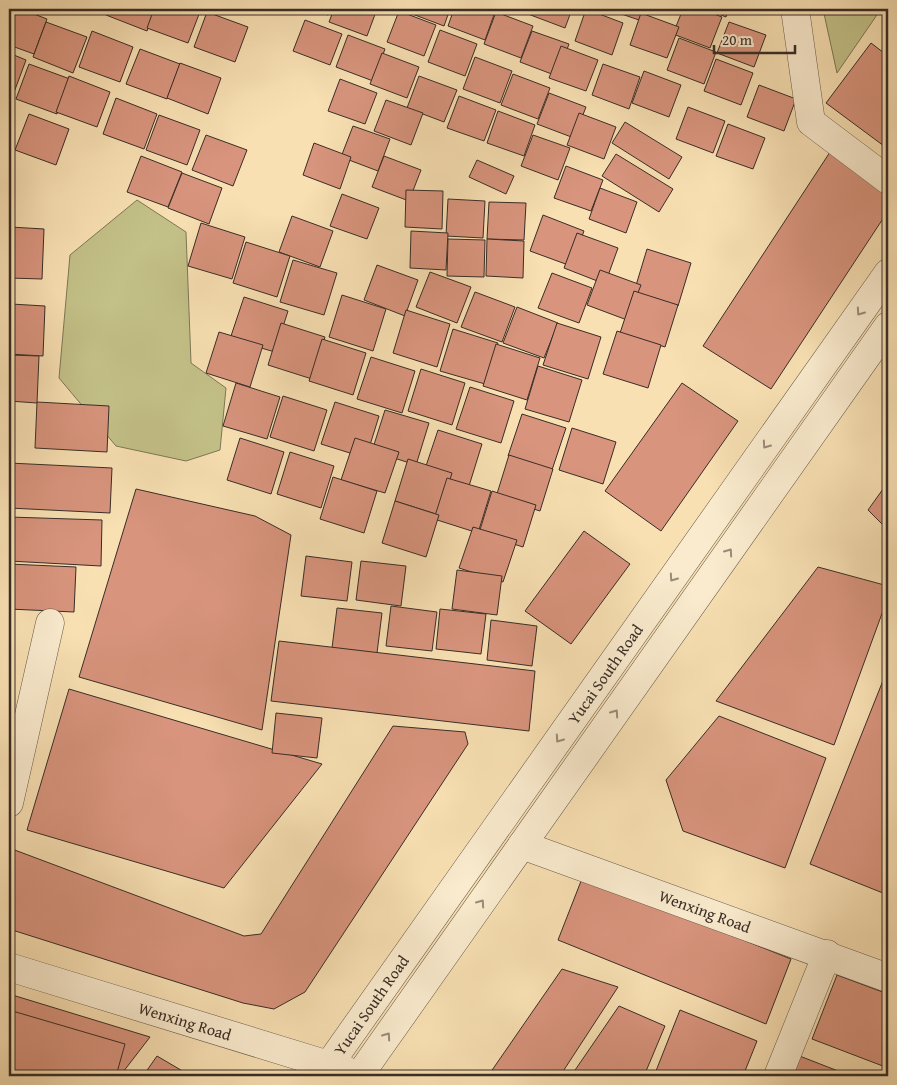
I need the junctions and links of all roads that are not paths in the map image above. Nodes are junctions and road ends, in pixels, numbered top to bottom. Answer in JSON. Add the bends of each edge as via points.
{"nodes":[{"id":1,"x":796,"y":9,"type":"edge"},
{"id":2,"x":888,"y":180,"type":"edge"},
{"id":3,"x":888,"y":273,"type":"edge"},
{"id":4,"x":888,"y":326,"type":"edge"},
{"id":5,"x":50,"y":623,"type":"dead end"},
{"id":6,"x":9,"y":803,"type":"edge"},
{"id":7,"x":522,"y":845,"type":"junction"},
{"id":8,"x":827,"y":954,"type":"junction"},
{"id":9,"x":9,"y":967,"type":"edge"},
{"id":10,"x":888,"y":978,"type":"edge"},
{"id":11,"x":325,"y":1071,"type":"edge"},
{"id":12,"x":360,"y":1076,"type":"edge"},
{"id":13,"x":778,"y":1076,"type":"edge"}],
"edges":[{"from":1,"to":2,"type":"street","via":[[811,122]]},
{"from":3,"to":11,"type":"street","name":"Yucai South Road","one_way":true},
{"from":7,"to":4,"type":"street","name":"Yucai South Road","one_way":true},
{"from":5,"to":6,"type":"street"},
{"from":7,"to":8,"type":"street","name":"Wenxing Road"},
{"from":12,"to":7,"type":"street","name":"Yucai South Road","one_way":true},
{"from":8,"to":10,"type":"street","name":"Wenxing Road"},
{"from":8,"to":13,"type":"street"},
{"from":9,"to":11,"type":"street","name":"Wenxing Road"},
{"from":11,"to":12,"type":"street","name":"Wenxing Road"}]}
